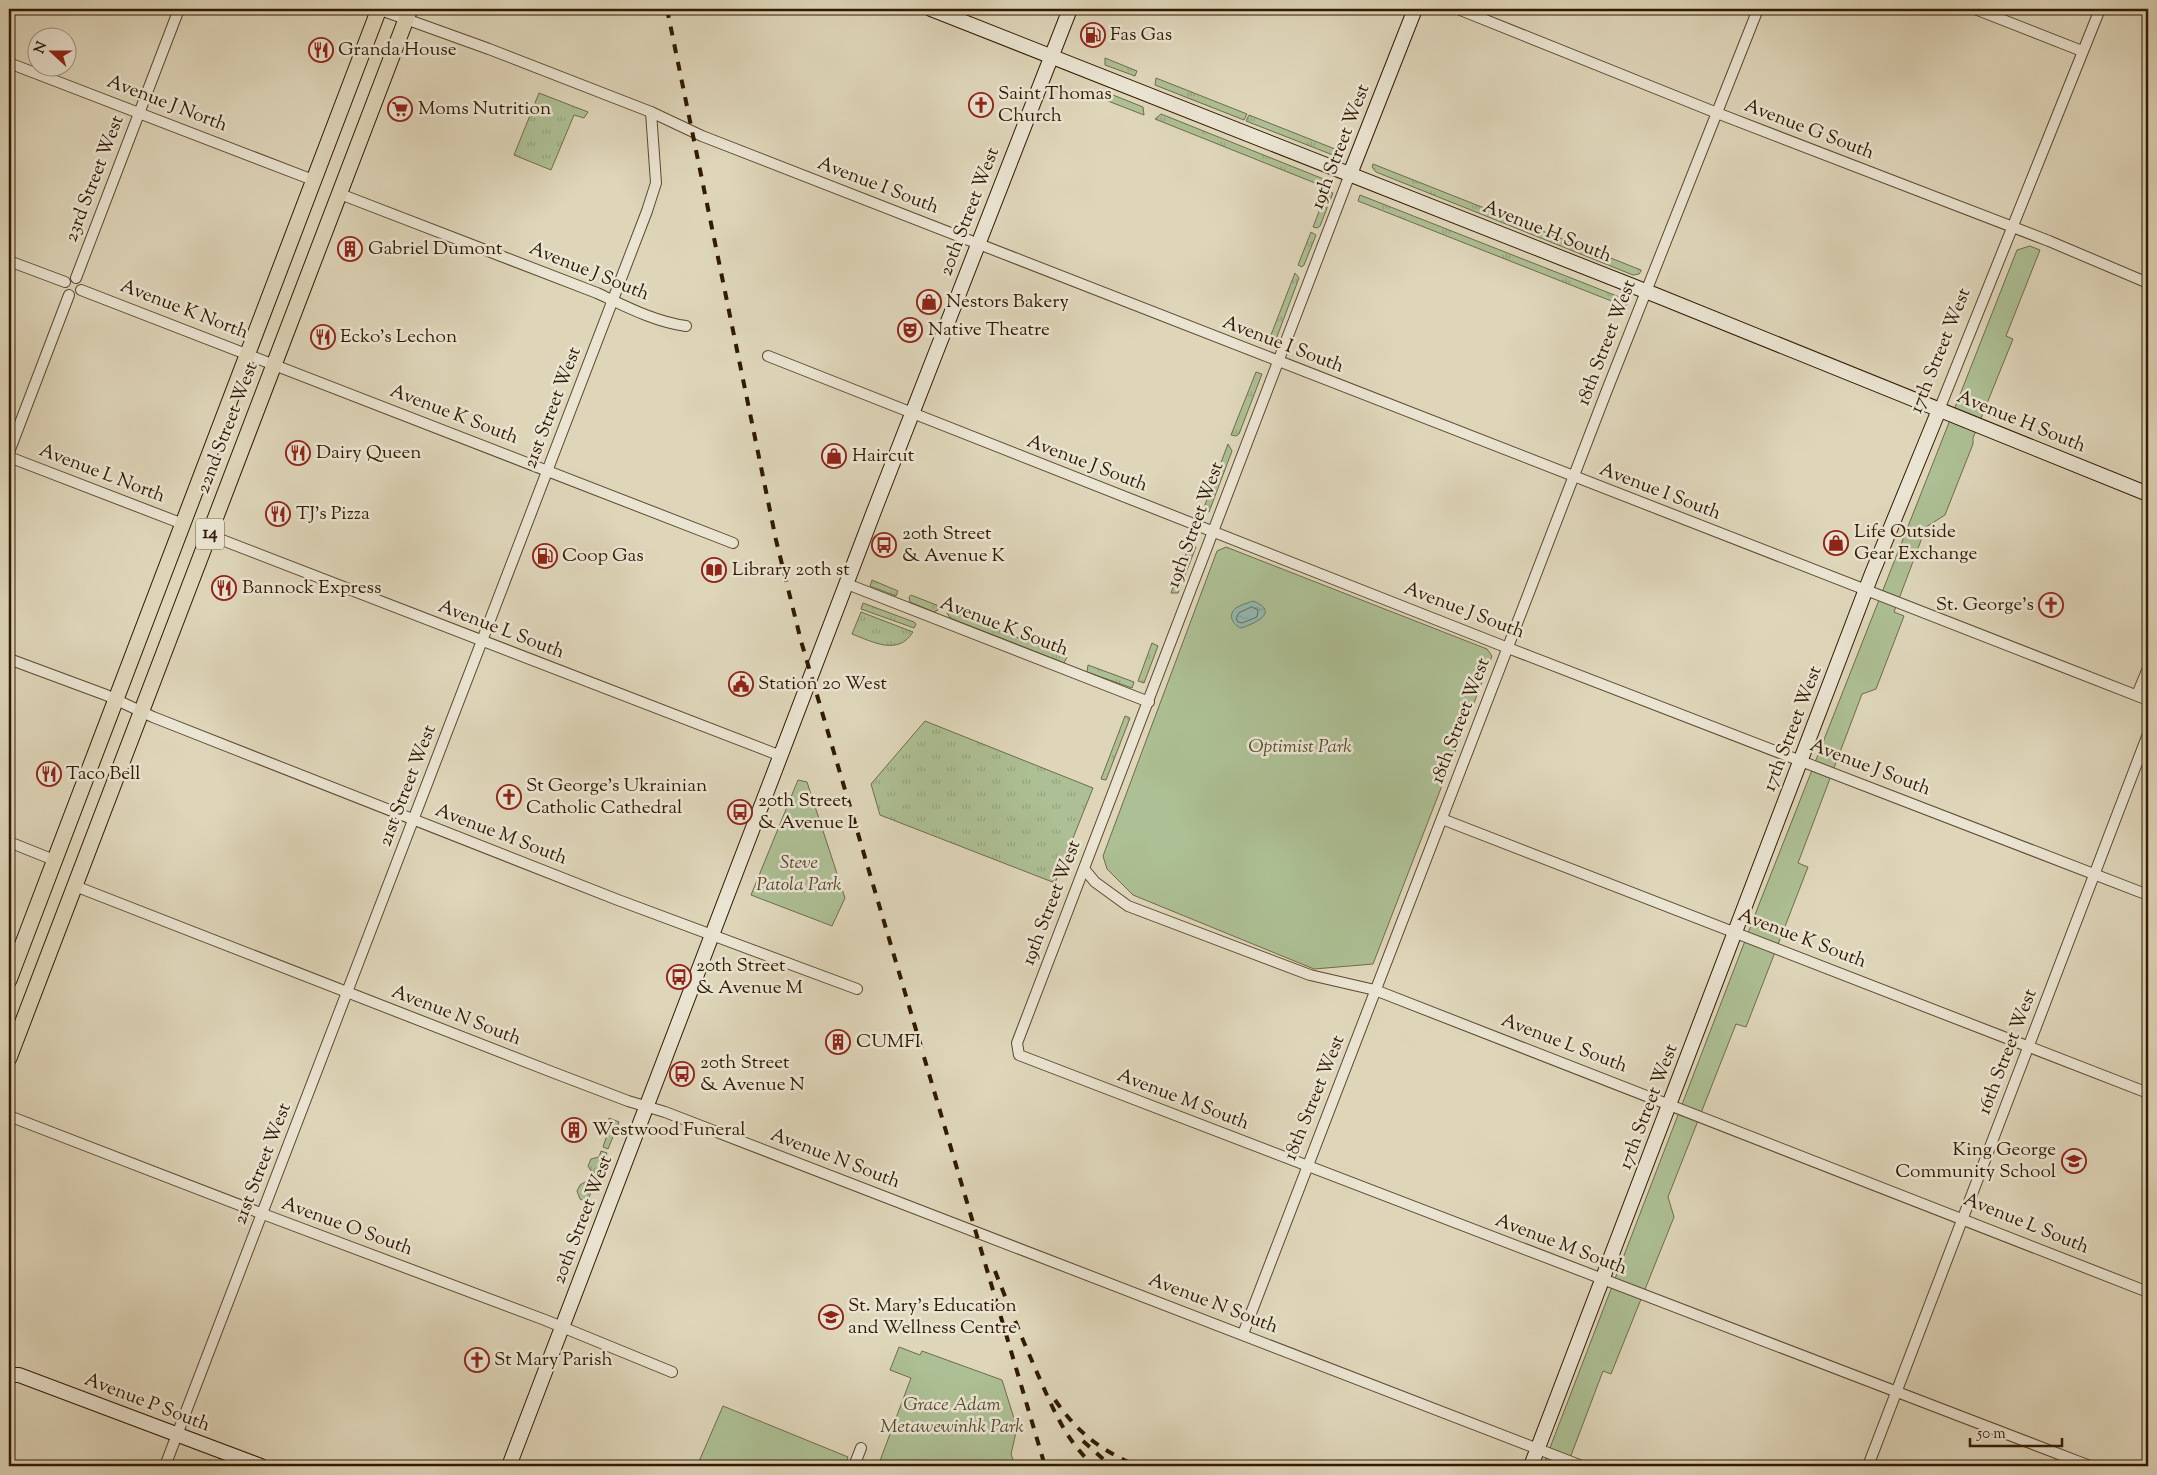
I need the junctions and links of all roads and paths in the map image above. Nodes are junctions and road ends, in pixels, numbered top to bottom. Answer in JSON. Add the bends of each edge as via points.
{"nodes":[{"id":1,"x":179,"y":9,"type":"edge"},
{"id":2,"x":379,"y":9,"type":"edge"},
{"id":3,"x":931,"y":9,"type":"edge"},
{"id":4,"x":1070,"y":9,"type":"edge"},
{"id":5,"x":1415,"y":9,"type":"edge"},
{"id":6,"x":1458,"y":9,"type":"edge"},
{"id":7,"x":1758,"y":9,"type":"edge"},
{"id":8,"x":1976,"y":9,"type":"edge"},
{"id":9,"x":2100,"y":9,"type":"edge"},
{"id":10,"x":408,"y":14,"type":"edge"},
{"id":11,"x":2082,"y":51,"type":"junction"},
{"id":12,"x":1051,"y":56,"type":"junction"},
{"id":13,"x":9,"y":63,"type":"edge"},
{"id":14,"x":651,"y":112,"type":"junction"},
{"id":15,"x":140,"y":113,"type":"junction"},
{"id":16,"x":1717,"y":113,"type":"junction"},
{"id":17,"x":1350,"y":174,"type":"junction"},
{"id":18,"x":313,"y":180,"type":"junction"},
{"id":19,"x":340,"y":194,"type":"junction"},
{"id":20,"x":2012,"y":227,"type":"junction"},
{"id":21,"x":978,"y":244,"type":"junction"},
{"id":22,"x":9,"y":261,"type":"edge"},
{"id":23,"x":76,"y":278,"type":"junction"},
{"id":24,"x":65,"y":282,"type":"junction"},
{"id":25,"x":2148,"y":283,"type":"edge"},
{"id":26,"x":81,"y":290,"type":"junction"},
{"id":27,"x":1646,"y":291,"type":"junction"},
{"id":28,"x":69,"y":295,"type":"junction"},
{"id":29,"x":613,"y":300,"type":"junction"},
{"id":30,"x":686,"y":326,"type":"dead end"},
{"id":31,"x":247,"y":354,"type":"junction"},
{"id":32,"x":768,"y":356,"type":"dead end"},
{"id":33,"x":1278,"y":361,"type":"junction"},
{"id":34,"x":274,"y":364,"type":"junction"},
{"id":35,"x":1939,"y":410,"type":"junction"},
{"id":36,"x":913,"y":413,"type":"junction"},
{"id":37,"x":9,"y":452,"type":"edge"},
{"id":38,"x":9,"y":457,"type":"edge"},
{"id":39,"x":548,"y":470,"type":"junction"},
{"id":40,"x":1574,"y":477,"type":"junction"},
{"id":41,"x":2148,"y":494,"type":"edge"},
{"id":42,"x":182,"y":524,"type":"junction"},
{"id":43,"x":1214,"y":532,"type":"junction"},
{"id":44,"x":209,"y":535,"type":"junction"},
{"id":45,"x":732,"y":543,"type":"dead end"},
{"id":46,"x":847,"y":584,"type":"junction"},
{"id":47,"x":1866,"y":588,"type":"junction"},
{"id":48,"x":483,"y":642,"type":"junction"},
{"id":49,"x":1508,"y":648,"type":"junction"},
{"id":50,"x":9,"y":659,"type":"edge"},
{"id":51,"x":2148,"y":668,"type":"edge"},
{"id":52,"x":2138,"y":695,"type":"junction"},
{"id":53,"x":111,"y":698,"type":"junction"},
{"id":54,"x":2148,"y":700,"type":"edge"},
{"id":55,"x":1149,"y":702,"type":"junction"},
{"id":56,"x":141,"y":712,"type":"junction"},
{"id":57,"x":2148,"y":734,"type":"edge"},
{"id":58,"x":781,"y":756,"type":"junction"},
{"id":59,"x":1801,"y":760,"type":"junction"},
{"id":60,"x":1442,"y":819,"type":"junction"},
{"id":61,"x":414,"y":820,"type":"junction"},
{"id":62,"x":9,"y":842,"type":"edge"},
{"id":63,"x":54,"y":860,"type":"junction"},
{"id":64,"x":1085,"y":870,"type":"junction"},
{"id":65,"x":2095,"y":874,"type":"junction"},
{"id":66,"x":75,"y":886,"type":"junction"},
{"id":67,"x":2148,"y":895,"type":"edge"},
{"id":68,"x":1736,"y":932,"type":"junction"},
{"id":69,"x":713,"y":935,"type":"junction"},
{"id":70,"x":9,"y":980,"type":"edge"},
{"id":71,"x":857,"y":989,"type":"dead end"},
{"id":72,"x":1376,"y":990,"type":"junction"},
{"id":73,"x":348,"y":992,"type":"junction"},
{"id":74,"x":2029,"y":1046,"type":"junction"},
{"id":75,"x":1019,"y":1055,"type":"joint"},
{"id":76,"x":9,"y":1058,"type":"edge"},
{"id":77,"x":2148,"y":1093,"type":"edge"},
{"id":78,"x":1670,"y":1104,"type":"junction"},
{"id":79,"x":647,"y":1106,"type":"junction"},
{"id":80,"x":9,"y":1116,"type":"edge"},
{"id":81,"x":1306,"y":1166,"type":"junction"},
{"id":82,"x":263,"y":1214,"type":"junction"},
{"id":83,"x":1963,"y":1218,"type":"junction"},
{"id":84,"x":1602,"y":1280,"type":"junction"},
{"id":85,"x":2148,"y":1292,"type":"edge"},
{"id":86,"x":562,"y":1326,"type":"junction"},
{"id":87,"x":1243,"y":1334,"type":"junction"},
{"id":88,"x":9,"y":1363,"type":"edge"},
{"id":89,"x":672,"y":1372,"type":"dead end"},
{"id":90,"x":14,"y":1375,"type":"edge"},
{"id":91,"x":1897,"y":1392,"type":"junction"},
{"id":92,"x":177,"y":1434,"type":"junction"},
{"id":93,"x":861,"y":1448,"type":"dead end"},
{"id":94,"x":1538,"y":1449,"type":"junction"},
{"id":95,"x":165,"y":1466,"type":"edge"},
{"id":96,"x":261,"y":1466,"type":"edge"},
{"id":97,"x":509,"y":1466,"type":"edge"},
{"id":98,"x":854,"y":1466,"type":"edge"},
{"id":99,"x":1531,"y":1466,"type":"edge"},
{"id":100,"x":1582,"y":1466,"type":"edge"},
{"id":101,"x":1868,"y":1466,"type":"edge"},
{"id":102,"x":2090,"y":1466,"type":"edge"}],
"edges":[{"from":1,"to":15,"type":"street","name":"23rd Street West"},
{"from":2,"to":10,"type":"street","name":"Avenue I South"},
{"from":2,"to":18,"type":"main road","name":"22nd Street West","number":"14"},
{"from":3,"to":12,"type":"street","name":"Avenue H South"},
{"from":4,"to":12,"type":"street","name":"20th Street West"},
{"from":5,"to":17,"type":"street","name":"19th Street West"},
{"from":6,"to":16,"type":"street","name":"Avenue G South"},
{"from":7,"to":16,"type":"street","name":"18th Street West"},
{"from":8,"to":11,"type":"street"},
{"from":9,"to":11,"type":"street","name":"17th Street West"},
{"from":10,"to":14,"type":"street","name":"Avenue I South"},
{"from":10,"to":19,"type":"main road","name":"22nd Street West","number":"14"},
{"from":11,"to":20,"type":"street","name":"17th Street West"},
{"from":12,"to":17,"type":"street","name":"Avenue H South"},
{"from":12,"to":21,"type":"street","name":"20th Street West"},
{"from":13,"to":15,"type":"street","name":"Avenue J North"},
{"from":14,"to":21,"type":"street","name":"Avenue I South","via":[[693,133]]},
{"from":14,"to":29,"type":"street","name":"21st Street West","via":[[656,184]]},
{"from":15,"to":18,"type":"street","name":"Avenue J North"},
{"from":15,"to":23,"type":"street","name":"23rd Street West"},
{"from":16,"to":20,"type":"street","name":"Avenue G South"},
{"from":16,"to":27,"type":"street","name":"18th Street West"},
{"from":17,"to":27,"type":"street","name":"Avenue H South"},
{"from":17,"to":33,"type":"street","name":"19th Street West"},
{"from":18,"to":31,"type":"main road","name":"22nd Street West","number":"14"},
{"from":19,"to":29,"type":"street","name":"Avenue J South"},
{"from":19,"to":34,"type":"main road","name":"22nd Street West","number":"14"},
{"from":20,"to":25,"type":"street","name":"Avenue G South"},
{"from":20,"to":35,"type":"street","name":"17th Street West"},
{"from":21,"to":33,"type":"street","name":"Avenue I South"},
{"from":21,"to":36,"type":"street","name":"20th Street West"},
{"from":22,"to":24,"type":"street"},
{"from":23,"to":24,"type":"street","via":[[70,277]]},
{"from":23,"to":26,"type":"street","via":[[81,282]]},
{"from":24,"to":28,"type":"street","via":[[64,289]]},
{"from":26,"to":28,"type":"street","via":[[76,295]]},
{"from":26,"to":31,"type":"street","name":"Avenue K North"},
{"from":27,"to":35,"type":"street","name":"Avenue H South"},
{"from":27,"to":40,"type":"street","name":"18th Street West"},
{"from":28,"to":37,"type":"street"},
{"from":29,"to":30,"type":"street","name":"Avenue J South"},
{"from":29,"to":39,"type":"street","name":"21st Street West"},
{"from":31,"to":34,"type":"street","name":"Avenue K North"},
{"from":31,"to":42,"type":"main road","name":"22nd Street West","number":"14"},
{"from":32,"to":36,"type":"street","name":"Avenue J South"},
{"from":33,"to":40,"type":"street","name":"Avenue I South"},
{"from":33,"to":43,"type":"street","name":"19th Street West"},
{"from":34,"to":39,"type":"street","name":"Avenue K South"},
{"from":34,"to":44,"type":"main road","name":"22nd Street West","number":"14"},
{"from":35,"to":41,"type":"street","name":"Avenue H South"},
{"from":35,"to":47,"type":"street","name":"17th Street West"},
{"from":36,"to":43,"type":"street","name":"Avenue J South"},
{"from":36,"to":46,"type":"street","name":"20th Street West"},
{"from":38,"to":42,"type":"street","name":"Avenue L North"},
{"from":39,"to":45,"type":"street","name":"Avenue K South"},
{"from":39,"to":48,"type":"street","name":"21st Street West"},
{"from":40,"to":47,"type":"street","name":"Avenue I South"},
{"from":40,"to":49,"type":"street","name":"18th Street West"},
{"from":42,"to":53,"type":"main road","name":"22nd Street West","number":"14"},
{"from":43,"to":49,"type":"street","name":"Avenue J South"},
{"from":43,"to":55,"type":"street","name":"19th Street West"},
{"from":44,"to":48,"type":"street","name":"Avenue L South"},
{"from":44,"to":56,"type":"main road","name":"22nd Street West","number":"14"},
{"from":46,"to":55,"type":"street","name":"Avenue K South"},
{"from":46,"to":58,"type":"street","name":"20th Street West"},
{"from":47,"to":52,"type":"street","name":"Avenue I South"},
{"from":47,"to":59,"type":"street","name":"17th Street West"},
{"from":48,"to":58,"type":"street","name":"Avenue L South"},
{"from":48,"to":61,"type":"street","name":"21st Street West"},
{"from":49,"to":59,"type":"street","name":"Avenue J South"},
{"from":49,"to":60,"type":"street","name":"18th Street West"},
{"from":50,"to":53,"type":"street","name":"Avenue M South"},
{"from":51,"to":52,"type":"street"},
{"from":52,"to":54,"type":"street","name":"Avenue I South"},
{"from":53,"to":56,"type":"street","name":"Avenue M South"},
{"from":53,"to":63,"type":"main road","name":"22nd Street West","number":"14"},
{"from":55,"to":64,"type":"street","name":"19th Street West"},
{"from":56,"to":61,"type":"street","name":"Avenue M South"},
{"from":56,"to":66,"type":"main road","name":"22nd Street West","number":"14"},
{"from":57,"to":65,"type":"street","name":"16th Street West"},
{"from":58,"to":69,"type":"street","name":"20th Street West"},
{"from":59,"to":65,"type":"street","name":"Avenue J South"},
{"from":59,"to":68,"type":"street","name":"17th Street West"},
{"from":60,"to":68,"type":"street","name":"Avenue K South"},
{"from":60,"to":72,"type":"street","name":"18th Street West"},
{"from":61,"to":69,"type":"street","name":"Avenue M South"},
{"from":61,"to":73,"type":"street","name":"21st Street West"},
{"from":62,"to":63,"type":"street"},
{"from":63,"to":70,"type":"main road","name":"22nd Street West","number":"14"},
{"from":64,"to":72,"type":"street","name":"Avenue L South","via":[[1095,882],[1128,906],[1310,975]]},
{"from":64,"to":75,"type":"street","name":"19th Street West","via":[[1018,1043]]},
{"from":65,"to":67,"type":"street","name":"Avenue J South"},
{"from":65,"to":74,"type":"street","name":"16th Street West"},
{"from":66,"to":73,"type":"street","name":"Avenue N South"},
{"from":66,"to":76,"type":"main road","name":"22nd Street West","number":"14"},
{"from":68,"to":74,"type":"street","name":"Avenue K South"},
{"from":68,"to":78,"type":"street","name":"17th Street West"},
{"from":69,"to":71,"type":"street","name":"Avenue M South"},
{"from":69,"to":79,"type":"street","name":"20th Street West"},
{"from":72,"to":78,"type":"street","name":"Avenue L South"},
{"from":72,"to":81,"type":"street","name":"18th Street West"},
{"from":73,"to":79,"type":"street","name":"Avenue N South"},
{"from":73,"to":82,"type":"street","name":"21st Street West"},
{"from":74,"to":77,"type":"street","name":"Avenue K South"},
{"from":74,"to":83,"type":"street","name":"16th Street West"},
{"from":75,"to":81,"type":"street","name":"Avenue M South"},
{"from":78,"to":83,"type":"street","name":"Avenue L South"},
{"from":78,"to":84,"type":"street","name":"17th Street West"},
{"from":79,"to":86,"type":"street","name":"20th Street West"},
{"from":79,"to":87,"type":"street","name":"Avenue N South"},
{"from":80,"to":82,"type":"street","name":"Avenue O South"},
{"from":81,"to":84,"type":"street","name":"Avenue M South"},
{"from":81,"to":87,"type":"street","name":"18th Street West"},
{"from":82,"to":86,"type":"street","name":"Avenue O South"},
{"from":82,"to":92,"type":"street","name":"21st Street West"},
{"from":83,"to":85,"type":"street","name":"Avenue L South"},
{"from":83,"to":91,"type":"street","name":"16th Street West"},
{"from":84,"to":91,"type":"street","name":"Avenue M South"},
{"from":84,"to":94,"type":"street","name":"17th Street West"},
{"from":86,"to":89,"type":"street","name":"Avenue O South"},
{"from":86,"to":97,"type":"street","name":"20th Street West"},
{"from":87,"to":94,"type":"street","name":"Avenue N South"},
{"from":88,"to":90,"type":"street","name":"Avenue P South"},
{"from":90,"to":92,"type":"street","name":"Avenue P South"},
{"from":91,"to":101,"type":"street","name":"16th Street West"},
{"from":91,"to":102,"type":"street","name":"Avenue M South"},
{"from":92,"to":95,"type":"street","name":"21st Street West"},
{"from":92,"to":96,"type":"street","name":"Avenue P South"},
{"from":93,"to":98,"type":"street"},
{"from":94,"to":99,"type":"street","name":"17th Street West"},
{"from":94,"to":100,"type":"street","name":"Avenue N South"}]}
